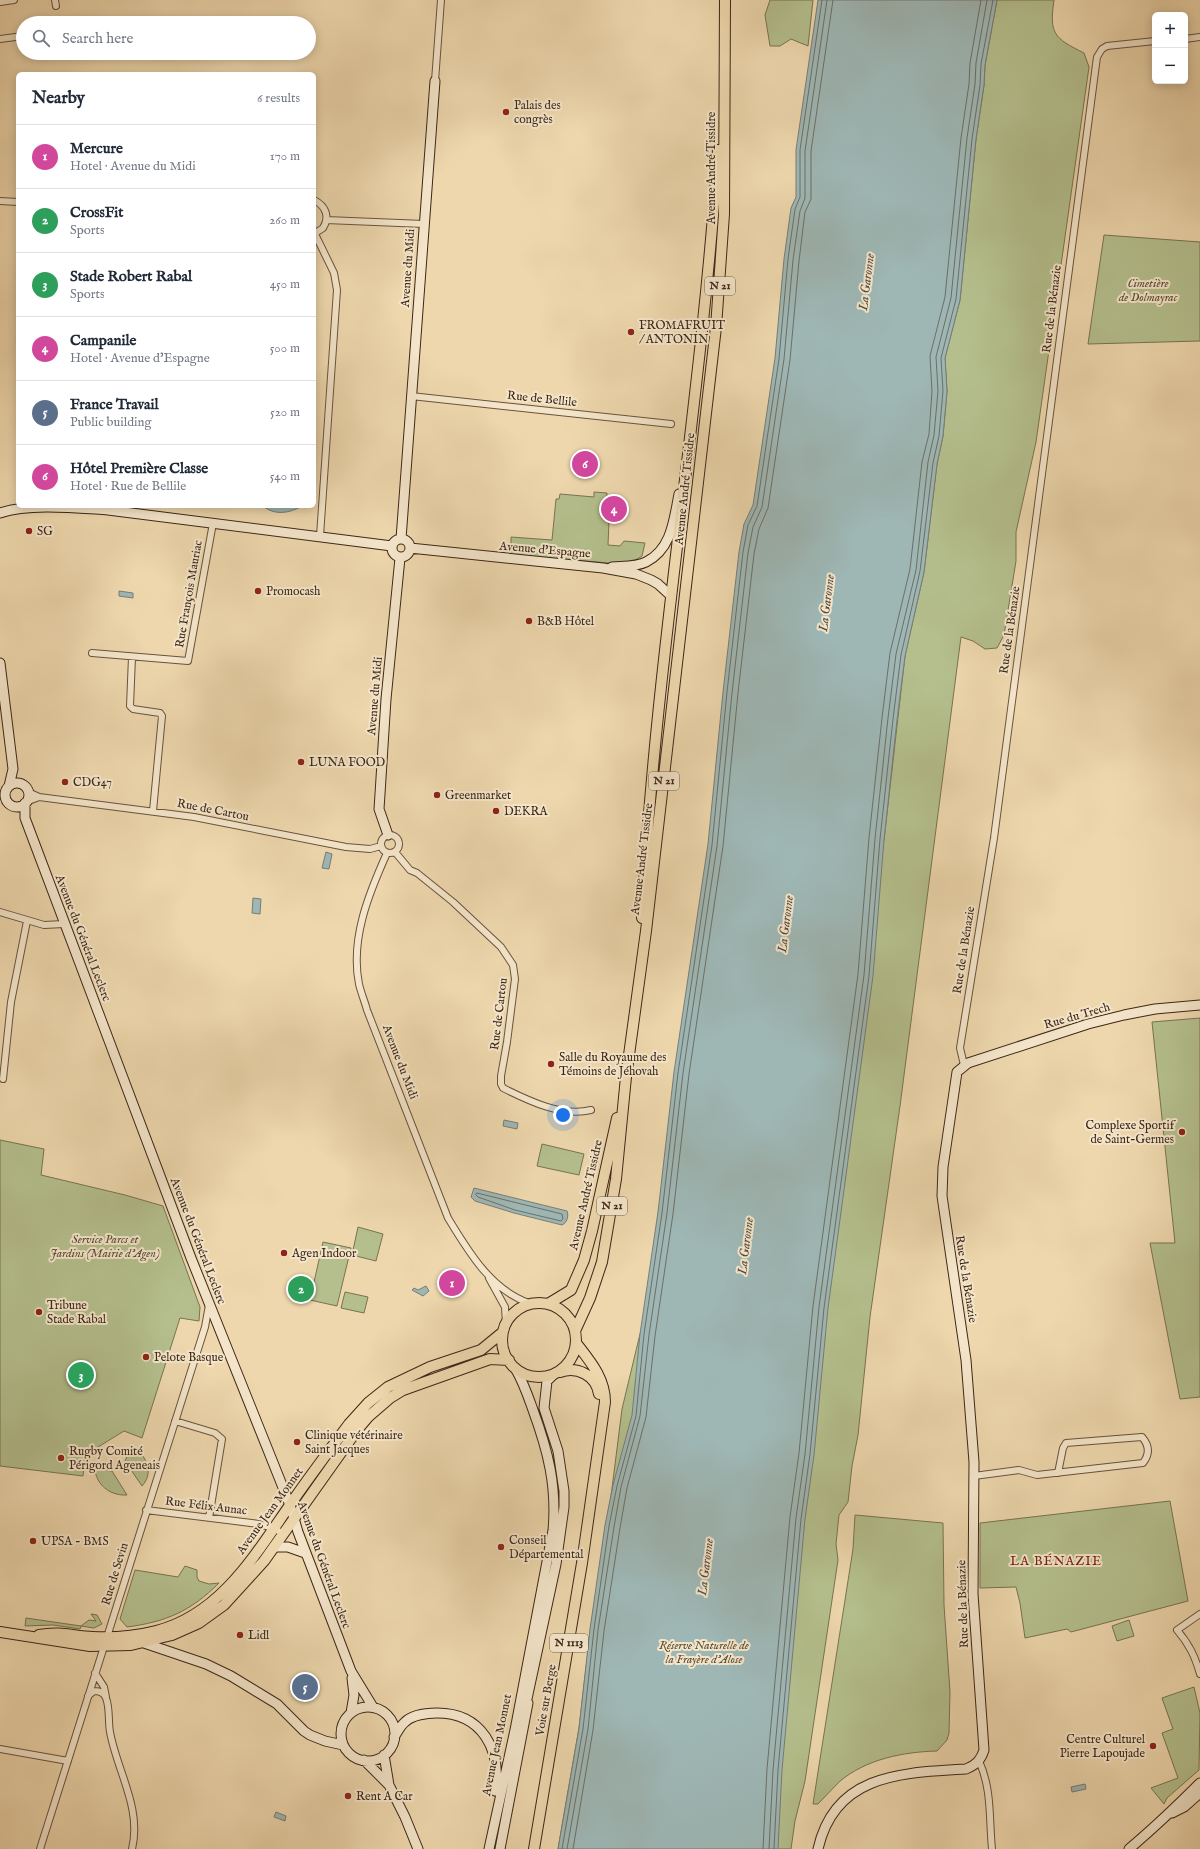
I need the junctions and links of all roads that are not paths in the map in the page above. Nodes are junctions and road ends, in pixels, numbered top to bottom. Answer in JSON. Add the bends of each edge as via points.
{"nodes":[{"id":1,"x":14,"y":0,"type":"edge"},
{"id":2,"x":441,"y":0,"type":"edge"},
{"id":3,"x":721,"y":0,"type":"edge"},
{"id":4,"x":725,"y":0,"type":"edge"},
{"id":5,"x":0,"y":2,"type":"edge"},
{"id":6,"x":16,"y":37,"type":"edge"},
{"id":7,"x":1200,"y":37,"type":"edge"},
{"id":8,"x":0,"y":39,"type":"edge"},
{"id":9,"x":1188,"y":39,"type":"edge"},
{"id":10,"x":1152,"y":41,"type":"edge"},
{"id":11,"x":436,"y":81,"type":"joint"},
{"id":12,"x":0,"y":201,"type":"edge"},
{"id":13,"x":16,"y":202,"type":"edge"},
{"id":14,"x":316,"y":202,"type":"edge"},
{"id":15,"x":326,"y":220,"type":"junction"},
{"id":16,"x":424,"y":224,"type":"junction"},
{"id":17,"x":316,"y":233,"type":"edge"},
{"id":18,"x":316,"y":236,"type":"edge"},
{"id":19,"x":411,"y":396,"type":"junction"},
{"id":20,"x":671,"y":424,"type":"dead end"},
{"id":21,"x":691,"y":429,"type":"junction"},
{"id":22,"x":0,"y":505,"type":"edge"},
{"id":23,"x":16,"y":508,"type":"edge"},
{"id":24,"x":18,"y":508,"type":"edge"},
{"id":25,"x":24,"y":509,"type":"junction"},
{"id":26,"x":0,"y":513,"type":"edge"},
{"id":27,"x":213,"y":523,"type":"junction"},
{"id":28,"x":320,"y":536,"type":"junction"},
{"id":29,"x":401,"y":539,"type":"junction"},
{"id":30,"x":392,"y":546,"type":"junction"},
{"id":31,"x":410,"y":548,"type":"junction"},
{"id":32,"x":400,"y":558,"type":"junction"},
{"id":33,"x":603,"y":568,"type":"junction"},
{"id":34,"x":670,"y":595,"type":"junction"},
{"id":35,"x":92,"y":653,"type":"dead end"},
{"id":36,"x":132,"y":657,"type":"junction"},
{"id":37,"x":0,"y":663,"type":"edge"},
{"id":38,"x":13,"y":769,"type":"junction"},
{"id":39,"x":9,"y":786,"type":"junction"},
{"id":40,"x":26,"y":789,"type":"junction"},
{"id":41,"x":39,"y":797,"type":"junction"},
{"id":42,"x":25,"y":803,"type":"junction"},
{"id":43,"x":14,"y":806,"type":"junction"},
{"id":44,"x":153,"y":811,"type":"junction"},
{"id":45,"x":25,"y":818,"type":"junction"},
{"id":46,"x":388,"y":835,"type":"junction"},
{"id":47,"x":381,"y":846,"type":"junction"},
{"id":48,"x":395,"y":852,"type":"junction"},
{"id":49,"x":387,"y":853,"type":"junction"},
{"id":50,"x":0,"y":912,"type":"edge"},
{"id":51,"x":27,"y":921,"type":"junction"},
{"id":52,"x":64,"y":924,"type":"junction"},
{"id":53,"x":638,"y":979,"type":"junction"},
{"id":54,"x":1200,"y":1005,"type":"edge"},
{"id":55,"x":964,"y":1065,"type":"junction"},
{"id":56,"x":626,"y":1077,"type":"junction"},
{"id":57,"x":3,"y":1079,"type":"dead end"},
{"id":58,"x":591,"y":1110,"type":"dead end"},
{"id":59,"x":482,"y":1268,"type":"junction"},
{"id":60,"x":209,"y":1304,"type":"junction"},
{"id":61,"x":529,"y":1304,"type":"junction"},
{"id":62,"x":548,"y":1304,"type":"junction"},
{"id":63,"x":505,"y":1328,"type":"junction"},
{"id":64,"x":575,"y":1331,"type":"junction"},
{"id":65,"x":576,"y":1343,"type":"junction"},
{"id":66,"x":512,"y":1364,"type":"junction"},
{"id":67,"x":555,"y":1374,"type":"junction"},
{"id":68,"x":175,"y":1421,"type":"junction"},
{"id":69,"x":599,"y":1435,"type":"junction"},
{"id":70,"x":1058,"y":1473,"type":"junction"},
{"id":71,"x":974,"y":1476,"type":"junction"},
{"id":72,"x":290,"y":1505,"type":"junction"},
{"id":73,"x":146,"y":1510,"type":"junction"},
{"id":74,"x":209,"y":1518,"type":"junction"},
{"id":75,"x":294,"y":1520,"type":"junction"},
{"id":76,"x":275,"y":1529,"type":"junction"},
{"id":77,"x":284,"y":1534,"type":"junction"},
{"id":78,"x":274,"y":1548,"type":"junction"},
{"id":79,"x":305,"y":1553,"type":"junction"},
{"id":80,"x":1200,"y":1614,"type":"edge"},
{"id":81,"x":0,"y":1632,"type":"edge"},
{"id":82,"x":30,"y":1637,"type":"junction"},
{"id":83,"x":106,"y":1641,"type":"junction"},
{"id":84,"x":144,"y":1643,"type":"junction"},
{"id":85,"x":351,"y":1671,"type":"junction"},
{"id":86,"x":95,"y":1673,"type":"junction"},
{"id":87,"x":1200,"y":1674,"type":"edge"},
{"id":88,"x":532,"y":1678,"type":"junction"},
{"id":89,"x":88,"y":1696,"type":"junction"},
{"id":90,"x":106,"y":1697,"type":"junction"},
{"id":91,"x":373,"y":1707,"type":"junction"},
{"id":92,"x":351,"y":1713,"type":"junction"},
{"id":93,"x":394,"y":1737,"type":"junction"},
{"id":94,"x":343,"y":1745,"type":"junction"},
{"id":95,"x":0,"y":1748,"type":"edge"},
{"id":96,"x":384,"y":1755,"type":"junction"},
{"id":97,"x":364,"y":1760,"type":"junction"},
{"id":98,"x":68,"y":1761,"type":"junction"},
{"id":99,"x":979,"y":1761,"type":"junction"},
{"id":100,"x":1200,"y":1783,"type":"edge"},
{"id":101,"x":389,"y":1785,"type":"junction"},
{"id":102,"x":1200,"y":1793,"type":"edge"},
{"id":103,"x":1168,"y":1816,"type":"junction"},
{"id":104,"x":40,"y":1849,"type":"edge"},
{"id":105,"x":132,"y":1849,"type":"edge"},
{"id":106,"x":418,"y":1849,"type":"edge"},
{"id":107,"x":484,"y":1849,"type":"edge"},
{"id":108,"x":489,"y":1849,"type":"edge"},
{"id":109,"x":494,"y":1849,"type":"edge"},
{"id":110,"x":500,"y":1849,"type":"edge"},
{"id":111,"x":534,"y":1849,"type":"edge"},
{"id":112,"x":818,"y":1849,"type":"edge"},
{"id":113,"x":992,"y":1849,"type":"edge"},
{"id":114,"x":1129,"y":1849,"type":"edge"}],
"edges":[{"from":1,"to":5,"type":"street"},
{"from":2,"to":11,"type":"street","name":"Avenue du Midi"},
{"from":3,"to":21,"type":"main road","name":"Avenue André Tissidre","number":"N 21","via":[[715,201]]},
{"from":4,"to":53,"type":"main road","name":"Avenue André Tissidre","number":"N 21","via":[[724,214],[719,294],[647,924]]},
{"from":6,"to":8,"type":"street"},
{"from":7,"to":9,"type":"street"},
{"from":10,"to":55,"type":"street","name":"Rue de la Bénazie","via":[[1111,45],[1102,49],[1095,70],[995,830],[960,1048]]},
{"from":11,"to":16,"type":"street","name":"Avenue du Midi"},
{"from":12,"to":13,"type":"street"},
{"from":14,"to":15,"type":"street","via":[[322,206]]},
{"from":15,"to":16,"type":"street"},
{"from":15,"to":17,"type":"street","via":[[323,228]]},
{"from":16,"to":19,"type":"street","name":"Avenue du Midi"},
{"from":18,"to":28,"type":"street","via":[[334,273],[337,290]]},
{"from":19,"to":20,"type":"street","name":"Rue de Bellile"},
{"from":19,"to":29,"type":"street","name":"Avenue du Midi"},
{"from":21,"to":33,"type":"street","via":[[670,535],[658,553],[646,562]]},
{"from":21,"to":34,"type":"main road","name":"Avenue André Tissidre","number":"N 21"},
{"from":22,"to":23,"type":"street"},
{"from":24,"to":25,"type":"street"},
{"from":25,"to":26,"type":"street"},
{"from":25,"to":27,"type":"street","via":[[108,510]]},
{"from":27,"to":28,"type":"street"},
{"from":27,"to":36,"type":"street","name":"Rue François Mauriac","via":[[188,661]]},
{"from":28,"to":30,"type":"street"},
{"from":29,"to":30,"type":"street","via":[[395,541]]},
{"from":29,"to":31,"type":"street","via":[[409,543]]},
{"from":30,"to":32,"type":"street","via":[[393,554]]},
{"from":31,"to":32,"type":"street","via":[[406,556]]},
{"from":31,"to":33,"type":"street","name":"Avenue d'Espagne"},
{"from":32,"to":46,"type":"street","name":"Avenue du Midi","via":[[386,699],[380,794],[380,810]]},
{"from":33,"to":34,"type":"street","name":"Avenue d'Espagne","via":[[636,574],[651,580]]},
{"from":34,"to":53,"type":"main road","name":"Avenue André Tissidre","number":"N 21","via":[[645,850]]},
{"from":35,"to":36,"type":"street","name":"Rue François Mauriac"},
{"from":36,"to":44,"type":"street","via":[[130,706],[133,709],[160,712],[162,716]]},
{"from":37,"to":38,"type":"street"},
{"from":38,"to":39,"type":"street"},
{"from":38,"to":40,"type":"street"},
{"from":39,"to":40,"type":"street","via":[[15,783]]},
{"from":39,"to":43,"type":"street","via":[[5,792],[6,799]]},
{"from":40,"to":41,"type":"street","name":"Rue de Cartou"},
{"from":40,"to":42,"type":"street"},
{"from":41,"to":42,"type":"street","name":"Rue de Cartou"},
{"from":41,"to":44,"type":"street","name":"Rue de Cartou"},
{"from":42,"to":43,"type":"street"},
{"from":42,"to":45,"type":"street","name":"Avenue du Général Leclerc"},
{"from":43,"to":45,"type":"street","name":"Avenue du Général Leclerc"},
{"from":44,"to":47,"type":"street","name":"Rue de Cartou","via":[[346,847],[370,849]]},
{"from":45,"to":52,"type":"street","name":"Avenue du Général Leclerc"},
{"from":46,"to":47,"type":"street","via":[[382,840]]},
{"from":46,"to":48,"type":"street","via":[[394,835],[399,840],[399,848]]},
{"from":47,"to":49,"type":"street"},
{"from":48,"to":49,"type":"street"},
{"from":48,"to":58,"type":"street","name":"Rue de Cartou","via":[[410,870],[453,902],[501,947],[513,965],[515,979],[501,1076],[503,1088],[567,1112]]},
{"from":49,"to":59,"type":"street","name":"Avenue du Midi","via":[[367,902],[357,954],[359,983],[367,1010],[446,1213],[466,1249]]},
{"from":50,"to":51,"type":"street"},
{"from":51,"to":52,"type":"street","via":[[48,925]]},
{"from":51,"to":57,"type":"street","via":[[11,1002]]},
{"from":52,"to":60,"type":"street","name":"Avenue du Général Leclerc"},
{"from":53,"to":56,"type":"main road","name":"Avenue André Tissidre"},
{"from":54,"to":55,"type":"street","name":"Rue du Trech","via":[[1155,1009],[1095,1022]]},
{"from":55,"to":71,"type":"street","name":"Rue de la Bénazie","via":[[956,1076],[942,1180],[943,1210],[966,1360]]},
{"from":56,"to":62,"type":"main road","name":"Avenue André Tissidre","number":"N 21","via":[[588,1249],[571,1290]]},
{"from":56,"to":64,"type":"main road","name":"Avenue André Tissidre","number":"N 21","via":[[619,1150],[604,1254],[596,1282]]},
{"from":59,"to":61,"type":"street","name":"Avenue du Midi","via":[[510,1295]]},
{"from":59,"to":63,"type":"street","name":"Avenue du Midi","via":[[505,1307]]},
{"from":60,"to":68,"type":"street","name":"Rue de Sevin","via":[[205,1326]]},
{"from":60,"to":72,"type":"street","name":"Avenue du Général Leclerc"},
{"from":61,"to":62,"type":"main road"},
{"from":61,"to":63,"type":"main road","via":[[518,1309]]},
{"from":62,"to":64,"type":"main road","via":[[564,1313]]},
{"from":63,"to":66,"type":"main road","via":[[503,1348]]},
{"from":63,"to":72,"type":"main road","name":"Avenue Jean Monnet","via":[[481,1350],[398,1381],[368,1403],[349,1424]]},
{"from":64,"to":65,"type":"main road"},
{"from":65,"to":67,"type":"main road","via":[[570,1359]]},
{"from":65,"to":69,"type":"main road","number":"N 1113","via":[[599,1375],[605,1392]]},
{"from":66,"to":67,"type":"main road","via":[[533,1376]]},
{"from":66,"to":75,"type":"main road","name":"Avenue Jean Monnet","via":[[490,1359],[403,1390],[390,1398],[357,1430]]},
{"from":66,"to":108,"type":"street","name":"Avenue Jean Monnet","via":[[522,1380],[547,1451],[555,1507],[525,1677]]},
{"from":67,"to":69,"type":"main road","number":"N 1113","via":[[568,1369],[576,1370],[594,1381],[600,1400]]},
{"from":67,"to":88,"type":"street","name":"Avenue Jean Monnet","via":[[547,1381],[544,1408],[558,1451],[564,1507],[556,1564]]},
{"from":68,"to":73,"type":"street","name":"Rue de Sevin"},
{"from":68,"to":74,"type":"street","via":[[216,1433],[222,1440]]},
{"from":69,"to":111,"type":"main road","name":"Voie sur Berge","number":"N 1113","via":[[582,1563]]},
{"from":70,"to":70,"type":"street","via":[[1143,1463],[1148,1455],[1147,1446],[1142,1437],[1066,1443]]},
{"from":70,"to":71,"type":"street","via":[[1037,1475],[1020,1470]]},
{"from":71,"to":99,"type":"street","name":"Rue de la Bénazie","via":[[973,1594],[984,1750]]},
{"from":72,"to":75,"type":"street","name":"Avenue du Général Leclerc"},
{"from":72,"to":76,"type":"main road","name":"Avenue Jean Monnet"},
{"from":73,"to":74,"type":"street","name":"Rue Félix Aunac"},
{"from":73,"to":83,"type":"street","name":"Rue de Sevin"},
{"from":74,"to":76,"type":"street","name":"Rue Félix Aunac","via":[[259,1524]]},
{"from":75,"to":77,"type":"main road","name":"Avenue Jean Monnet"},
{"from":75,"to":79,"type":"street","name":"Avenue du Général Leclerc"},
{"from":76,"to":77,"type":"street","name":"Rue Félix Aunac"},
{"from":76,"to":83,"type":"main road","name":"Avenue Jean Monnet","via":[[226,1589],[187,1620],[155,1631]]},
{"from":77,"to":78,"type":"main road","name":"Avenue Jean Monnet"},
{"from":78,"to":79,"type":"street","via":[[288,1547]]},
{"from":78,"to":84,"type":"main road","name":"Avenue Jean Monnet","via":[[224,1605],[199,1623],[172,1635]]},
{"from":79,"to":85,"type":"street","name":"Avenue du Général Leclerc"},
{"from":80,"to":87,"type":"street","via":[[1177,1630],[1195,1656]]},
{"from":81,"to":82,"type":"main road","name":"Avenue Jean Monnet"},
{"from":82,"to":83,"type":"main road","name":"Avenue Jean Monnet","via":[[55,1632]]},
{"from":82,"to":83,"type":"main road","name":"Avenue Jean Monnet","via":[[90,1646]]},
{"from":83,"to":84,"type":"main road","name":"Avenue Jean Monnet"},
{"from":83,"to":86,"type":"street","name":"Rue de Sevin"},
{"from":84,"to":94,"type":"street","via":[[206,1664],[231,1676],[277,1704],[310,1735]]},
{"from":85,"to":91,"type":"street","name":"Avenue du Général Leclerc"},
{"from":85,"to":92,"type":"street","name":"Avenue du Général Leclerc","via":[[354,1695]]},
{"from":86,"to":89,"type":"street","name":"Rue de Sevin"},
{"from":86,"to":90,"type":"street"},
{"from":88,"to":109,"type":"street","name":"Avenue Jean Monnet"},
{"from":88,"to":110,"type":"street"},
{"from":89,"to":90,"type":"street","via":[[98,1691]]},
{"from":89,"to":98,"type":"street","name":"Rue de Sevin"},
{"from":90,"to":105,"type":"street","via":[[110,1732],[133,1807],[135,1828]]},
{"from":91,"to":92,"type":"street","via":[[365,1707]]},
{"from":91,"to":93,"type":"street","via":[[386,1714],[391,1721]]},
{"from":92,"to":94,"type":"street","via":[[341,1729]]},
{"from":93,"to":96,"type":"street","via":[[391,1747]]},
{"from":93,"to":107,"type":"street","via":[[404,1722],[429,1713],[444,1713],[468,1720],[479,1729],[494,1752],[497,1782]]},
{"from":94,"to":97,"type":"street","via":[[352,1755]]},
{"from":95,"to":98,"type":"street"},
{"from":96,"to":97,"type":"street","via":[[378,1759]]},
{"from":96,"to":101,"type":"street"},
{"from":97,"to":101,"type":"street"},
{"from":98,"to":104,"type":"street","name":"Rue de Sevin"},
{"from":99,"to":112,"type":"street","via":[[966,1769],[914,1772],[867,1784],[838,1807],[828,1821]]},
{"from":99,"to":113,"type":"street","via":[[989,1794]]},
{"from":100,"to":103,"type":"street"},
{"from":101,"to":106,"type":"street"},
{"from":102,"to":103,"type":"street","via":[[1184,1807]]},
{"from":103,"to":114,"type":"street"}]}
